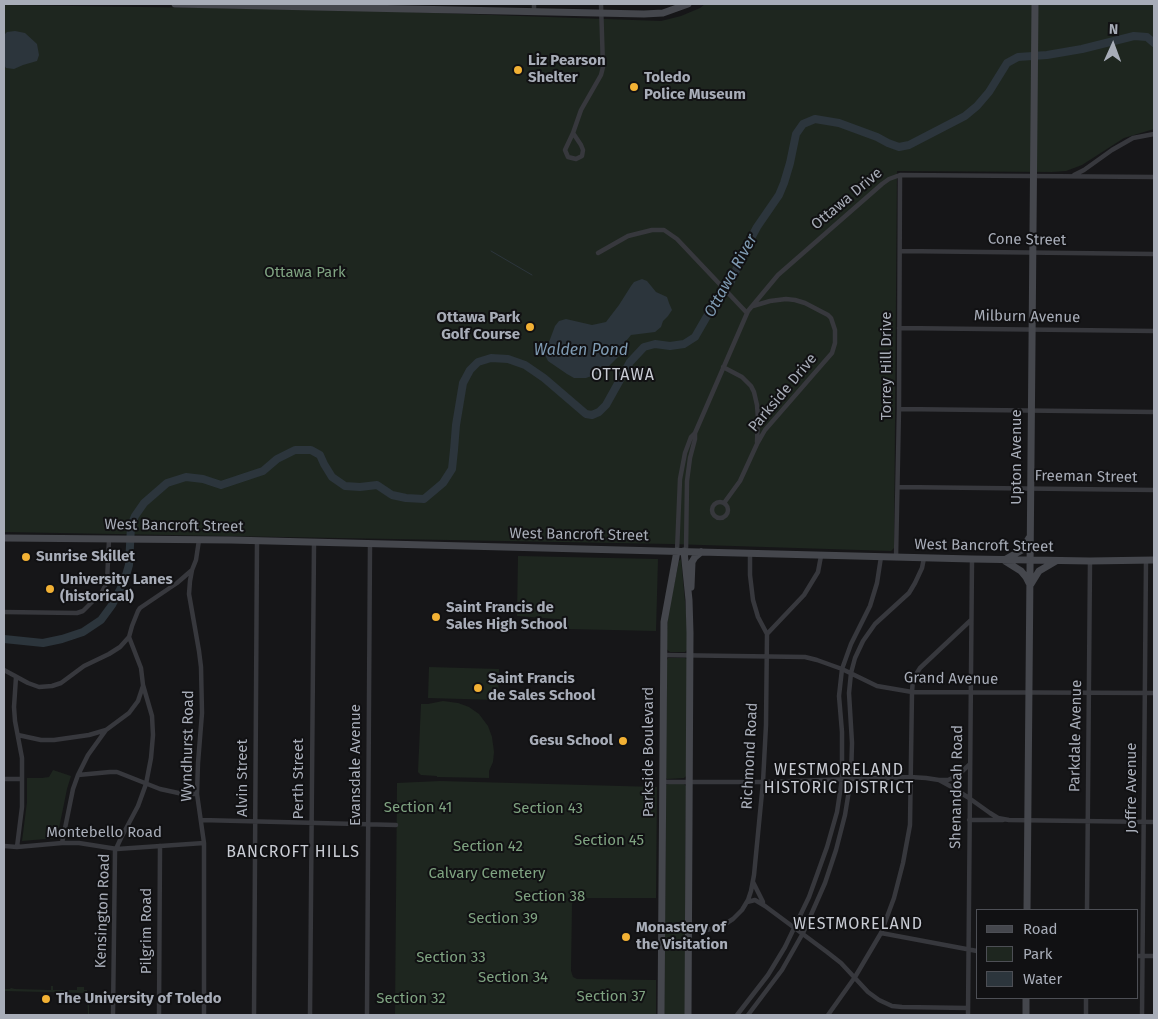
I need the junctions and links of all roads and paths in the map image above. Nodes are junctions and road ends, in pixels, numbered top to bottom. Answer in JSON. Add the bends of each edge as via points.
{"nodes":[{"id":1,"x":175,"y":4,"type":"edge"},
{"id":2,"x":200,"y":4,"type":"edge"},
{"id":3,"x":205,"y":4,"type":"edge"},
{"id":4,"x":601,"y":4,"type":"edge"},
{"id":5,"x":688,"y":4,"type":"edge"},
{"id":6,"x":1035,"y":4,"type":"edge"},
{"id":7,"x":264,"y":5,"type":"edge"},
{"id":8,"x":331,"y":5,"type":"edge"},
{"id":9,"x":403,"y":6,"type":"edge"},
{"id":10,"x":534,"y":8,"type":"edge"},
{"id":11,"x":601,"y":13,"type":"junction"},
{"id":12,"x":573,"y":133,"type":"junction"},
{"id":13,"x":1154,"y":134,"type":"edge"},
{"id":14,"x":900,"y":175,"type":"junction"},
{"id":15,"x":1033,"y":175,"type":"junction"},
{"id":16,"x":1072,"y":176,"type":"junction"},
{"id":17,"x":1154,"y":177,"type":"edge"},
{"id":18,"x":900,"y":251,"type":"junction"},
{"id":19,"x":598,"y":253,"type":"dead end"},
{"id":20,"x":1033,"y":253,"type":"junction"},
{"id":21,"x":1154,"y":254,"type":"edge"},
{"id":22,"x":751,"y":307,"type":"junction"},
{"id":23,"x":747,"y":313,"type":"junction"},
{"id":24,"x":899,"y":328,"type":"junction"},
{"id":25,"x":1032,"y":329,"type":"junction"},
{"id":26,"x":1154,"y":331,"type":"edge"},
{"id":27,"x":723,"y":367,"type":"junction"},
{"id":28,"x":899,"y":409,"type":"junction"},
{"id":29,"x":1031,"y":411,"type":"junction"},
{"id":30,"x":1154,"y":412,"type":"edge"},
{"id":31,"x":695,"y":433,"type":"junction"},
{"id":32,"x":757,"y":444,"type":"junction"},
{"id":33,"x":898,"y":487,"type":"junction"},
{"id":34,"x":1031,"y":489,"type":"junction"},
{"id":35,"x":1154,"y":490,"type":"edge"},
{"id":36,"x":724,"y":503,"type":"dead end"},
{"id":37,"x":1030,"y":534,"type":"junction"},
{"id":38,"x":4,"y":538,"type":"edge"},
{"id":39,"x":109,"y":539,"type":"junction"},
{"id":40,"x":198,"y":540,"type":"junction"},
{"id":41,"x":258,"y":541,"type":"junction"},
{"id":42,"x":314,"y":543,"type":"junction"},
{"id":43,"x":370,"y":544,"type":"junction"},
{"id":44,"x":682,"y":551,"type":"junction"},
{"id":45,"x":701,"y":552,"type":"junction"},
{"id":46,"x":750,"y":553,"type":"junction"},
{"id":47,"x":821,"y":556,"type":"junction"},
{"id":48,"x":881,"y":557,"type":"junction"},
{"id":49,"x":896,"y":558,"type":"junction"},
{"id":50,"x":924,"y":558,"type":"junction"},
{"id":51,"x":972,"y":559,"type":"junction"},
{"id":52,"x":1003,"y":560,"type":"junction"},
{"id":53,"x":1030,"y":560,"type":"junction"},
{"id":54,"x":1146,"y":560,"type":"junction"},
{"id":55,"x":1154,"y":560,"type":"edge"},
{"id":56,"x":1056,"y":561,"type":"junction"},
{"id":57,"x":1090,"y":561,"type":"junction"},
{"id":58,"x":192,"y":570,"type":"junction"},
{"id":59,"x":1030,"y":586,"type":"junction"},
{"id":60,"x":689,"y":600,"type":"junction"},
{"id":61,"x":4,"y":612,"type":"edge"},
{"id":62,"x":971,"y":620,"type":"junction"},
{"id":63,"x":767,"y":634,"type":"junction"},
{"id":64,"x":129,"y":637,"type":"junction"},
{"id":65,"x":664,"y":655,"type":"junction"},
{"id":66,"x":690,"y":655,"type":"junction"},
{"id":67,"x":767,"y":656,"type":"junction"},
{"id":68,"x":842,"y":669,"type":"junction"},
{"id":69,"x":4,"y":670,"type":"edge"},
{"id":70,"x":851,"y":673,"type":"junction"},
{"id":71,"x":16,"y":677,"type":"junction"},
{"id":72,"x":143,"y":685,"type":"junction"},
{"id":73,"x":912,"y":692,"type":"junction"},
{"id":74,"x":971,"y":692,"type":"junction"},
{"id":75,"x":1029,"y":692,"type":"junction"},
{"id":76,"x":1089,"y":693,"type":"junction"},
{"id":77,"x":1145,"y":693,"type":"junction"},
{"id":78,"x":1154,"y":693,"type":"edge"},
{"id":79,"x":106,"y":730,"type":"junction"},
{"id":80,"x":18,"y":735,"type":"junction"},
{"id":81,"x":970,"y":765,"type":"junction"},
{"id":82,"x":78,"y":774,"type":"junction"},
{"id":83,"x":910,"y":777,"type":"junction"},
{"id":84,"x":851,"y":778,"type":"junction"},
{"id":85,"x":4,"y":779,"type":"edge"},
{"id":86,"x":22,"y":779,"type":"junction"},
{"id":87,"x":842,"y":779,"type":"junction"},
{"id":88,"x":939,"y":780,"type":"junction"},
{"id":89,"x":689,"y":781,"type":"junction"},
{"id":90,"x":662,"y":782,"type":"junction"},
{"id":91,"x":763,"y":782,"type":"junction"},
{"id":92,"x":146,"y":784,"type":"junction"},
{"id":93,"x":197,"y":794,"type":"junction"},
{"id":94,"x":969,"y":798,"type":"junction"},
{"id":95,"x":201,"y":820,"type":"junction"},
{"id":96,"x":969,"y":820,"type":"junction"},
{"id":97,"x":1024,"y":820,"type":"junction"},
{"id":98,"x":255,"y":821,"type":"junction"},
{"id":99,"x":1088,"y":821,"type":"junction"},
{"id":100,"x":1144,"y":822,"type":"junction"},
{"id":101,"x":1154,"y":822,"type":"edge"},
{"id":102,"x":312,"y":823,"type":"junction"},
{"id":103,"x":368,"y":824,"type":"junction"},
{"id":104,"x":396,"y":825,"type":"dead end"},
{"id":105,"x":62,"y":843,"type":"junction"},
{"id":106,"x":204,"y":843,"type":"junction"},
{"id":107,"x":4,"y":846,"type":"edge"},
{"id":108,"x":17,"y":846,"type":"junction"},
{"id":109,"x":160,"y":846,"type":"junction"},
{"id":110,"x":117,"y":849,"type":"junction"},
{"id":111,"x":753,"y":881,"type":"junction"},
{"id":112,"x":746,"y":902,"type":"junction"},
{"id":113,"x":765,"y":906,"type":"junction"},
{"id":114,"x":1027,"y":909,"type":"edge"},
{"id":115,"x":1087,"y":909,"type":"edge"},
{"id":116,"x":795,"y":928,"type":"junction"},
{"id":117,"x":688,"y":930,"type":"junction"},
{"id":118,"x":662,"y":931,"type":"junction"},
{"id":119,"x":803,"y":933,"type":"junction"},
{"id":120,"x":881,"y":933,"type":"junction"},
{"id":121,"x":969,"y":950,"type":"junction"},
{"id":122,"x":976,"y":951,"type":"edge"},
{"id":123,"x":1140,"y":956,"type":"edge"},
{"id":124,"x":1154,"y":956,"type":"edge"},
{"id":125,"x":855,"y":977,"type":"junction"},
{"id":126,"x":1026,"y":999,"type":"edge"},
{"id":127,"x":1086,"y":999,"type":"edge"},
{"id":128,"x":968,"y":1008,"type":"junction"},
{"id":129,"x":113,"y":1015,"type":"edge"},
{"id":130,"x":159,"y":1015,"type":"edge"},
{"id":131,"x":204,"y":1015,"type":"edge"},
{"id":132,"x":254,"y":1015,"type":"edge"},
{"id":133,"x":310,"y":1015,"type":"edge"},
{"id":134,"x":366,"y":1015,"type":"edge"},
{"id":135,"x":661,"y":1015,"type":"edge"},
{"id":136,"x":688,"y":1015,"type":"edge"},
{"id":137,"x":737,"y":1015,"type":"edge"},
{"id":138,"x":748,"y":1015,"type":"edge"},
{"id":139,"x":828,"y":1015,"type":"edge"},
{"id":140,"x":968,"y":1015,"type":"edge"},
{"id":141,"x":1026,"y":1015,"type":"edge"},
{"id":142,"x":1086,"y":1015,"type":"edge"},
{"id":143,"x":1142,"y":1015,"type":"edge"}],
"edges":[{"from":1,"to":2,"type":"street"},
{"from":2,"to":3,"type":"street"},
{"from":3,"to":7,"type":"street"},
{"from":4,"to":11,"type":"street"},
{"from":5,"to":11,"type":"street","via":[[651,14]]},
{"from":6,"to":15,"type":"street","name":"Upton Avenue"},
{"from":7,"to":8,"type":"street"},
{"from":8,"to":9,"type":"street"},
{"from":9,"to":10,"type":"street"},
{"from":10,"to":11,"type":"street"},
{"from":11,"to":12,"type":"street","via":[[603,67]]},
{"from":12,"to":12,"type":"street","via":[[565,150],[568,157],[576,159],[582,156],[583,150]]},
{"from":13,"to":16,"type":"street","via":[[1133,138]]},
{"from":14,"to":15,"type":"street","name":"Ottawa Drive"},
{"from":14,"to":18,"type":"street","name":"Torrey Hill Drive"},
{"from":14,"to":22,"type":"street","name":"Ottawa Drive","via":[[882,184],[786,268]]},
{"from":15,"to":16,"type":"street","name":"Ottawa Drive"},
{"from":15,"to":20,"type":"street","name":"Upton Avenue"},
{"from":16,"to":17,"type":"street","name":"Ottawa Drive"},
{"from":18,"to":20,"type":"street","name":"Cone Street"},
{"from":18,"to":24,"type":"street","name":"Torrey Hill Drive"},
{"from":19,"to":23,"type":"street","via":[[628,236],[660,229],[669,232]]},
{"from":20,"to":21,"type":"street","name":"Cone Street"},
{"from":20,"to":25,"type":"street","name":"Upton Avenue"},
{"from":22,"to":23,"type":"street","name":"Ottawa Drive"},
{"from":22,"to":32,"type":"street","name":"Parkside Drive","via":[[786,298],[795,300],[828,315],[836,330],[832,353],[764,430]]},
{"from":23,"to":27,"type":"street","name":"Ottawa Drive"},
{"from":24,"to":25,"type":"street","name":"Milburn Avenue"},
{"from":24,"to":28,"type":"street","name":"Torrey Hill Drive"},
{"from":25,"to":26,"type":"street","name":"Milburn Avenue"},
{"from":25,"to":29,"type":"street","name":"Upton Avenue"},
{"from":27,"to":31,"type":"street","name":"Ottawa Drive"},
{"from":27,"to":32,"type":"street","via":[[742,377],[754,392]]},
{"from":28,"to":29,"type":"street"},
{"from":28,"to":33,"type":"street","name":"Torrey Hill Drive"},
{"from":29,"to":30,"type":"street"},
{"from":29,"to":34,"type":"street","name":"Upton Avenue"},
{"from":31,"to":44,"type":"street","name":"Ottawa Drive"},
{"from":31,"to":44,"type":"street","name":"Ottawa Drive","via":[[682,466],[679,492]]},
{"from":32,"to":36,"type":"street","name":"Parkside Drive","via":[[740,481]]},
{"from":33,"to":34,"type":"street","name":"Freeman Street"},
{"from":33,"to":49,"type":"street","name":"Torrey Hill Drive"},
{"from":34,"to":35,"type":"street","name":"Freeman Street"},
{"from":34,"to":37,"type":"street","name":"Upton Avenue"},
{"from":37,"to":52,"type":"street","via":[[1022,550]]},
{"from":37,"to":53,"type":"street","name":"Upton Avenue"},
{"from":38,"to":39,"type":"street","name":"West Bancroft Street"},
{"from":39,"to":40,"type":"street","name":"West Bancroft Street"},
{"from":39,"to":61,"type":"street","via":[[107,582],[102,592],[83,611]]},
{"from":40,"to":41,"type":"street","name":"West Bancroft Street"},
{"from":40,"to":58,"type":"street","name":"Wyndhurst Road"},
{"from":41,"to":42,"type":"street","name":"West Bancroft Street"},
{"from":41,"to":98,"type":"street","name":"Alvin Street"},
{"from":42,"to":43,"type":"street","name":"West Bancroft Street"},
{"from":42,"to":102,"type":"street","name":"Perth Street"},
{"from":43,"to":44,"type":"street","name":"West Bancroft Street"},
{"from":43,"to":103,"type":"street","name":"Evansdale Avenue"},
{"from":44,"to":45,"type":"street","name":"West Bancroft Street"},
{"from":44,"to":60,"type":"street"},
{"from":44,"to":65,"type":"street","name":"Parkside Boulevard","via":[[664,622]]},
{"from":45,"to":46,"type":"street","name":"West Bancroft Street"},
{"from":45,"to":60,"type":"street","via":[[692,562]]},
{"from":46,"to":47,"type":"street","name":"West Bancroft Street"},
{"from":46,"to":63,"type":"street","name":"Richmond Road","via":[[753,600]]},
{"from":47,"to":48,"type":"street","name":"West Bancroft Street"},
{"from":47,"to":63,"type":"street","via":[[818,572],[804,595]]},
{"from":48,"to":49,"type":"street","name":"West Bancroft Street"},
{"from":48,"to":68,"type":"street","via":[[870,606]]},
{"from":49,"to":50,"type":"street","name":"West Bancroft Street"},
{"from":50,"to":51,"type":"street","name":"West Bancroft Street"},
{"from":50,"to":70,"type":"street","via":[[909,594],[863,640]]},
{"from":51,"to":52,"type":"street","name":"West Bancroft Street"},
{"from":51,"to":62,"type":"street","name":"Shenandoah Road"},
{"from":52,"to":53,"type":"street","name":"West Bancroft Street"},
{"from":52,"to":59,"type":"street","via":[[1021,571]]},
{"from":53,"to":56,"type":"street","name":"West Bancroft Street"},
{"from":53,"to":59,"type":"street","name":"Upton Avenue"},
{"from":54,"to":55,"type":"street","name":"West Bancroft Street"},
{"from":54,"to":57,"type":"street","name":"West Bancroft Street"},
{"from":54,"to":77,"type":"street","name":"Joffre Avenue"},
{"from":56,"to":57,"type":"street","name":"West Bancroft Street"},
{"from":56,"to":59,"type":"street","via":[[1039,571]]},
{"from":57,"to":76,"type":"street","name":"Parkdale Avenue"},
{"from":58,"to":64,"type":"street","via":[[140,608]]},
{"from":58,"to":93,"type":"street","name":"Wyndhurst Road","via":[[190,608],[200,651],[202,684]]},
{"from":59,"to":75,"type":"street","name":"Upton Avenue"},
{"from":60,"to":66,"type":"street"},
{"from":62,"to":73,"type":"street","via":[[920,668],[913,678]]},
{"from":62,"to":74,"type":"street","name":"Shenandoah Road"},
{"from":63,"to":67,"type":"street","name":"Richmond Road"},
{"from":64,"to":71,"type":"street","via":[[120,647],[84,666],[61,683],[39,687]]},
{"from":64,"to":72,"type":"street","name":"Kensington Road","via":[[142,668]]},
{"from":65,"to":66,"type":"street","name":"Grand Avenue"},
{"from":65,"to":90,"type":"street","name":"Parkside Boulevard"},
{"from":66,"to":67,"type":"street","name":"Grand Avenue"},
{"from":66,"to":89,"type":"street"},
{"from":67,"to":68,"type":"street","name":"Grand Avenue","via":[[805,657]]},
{"from":67,"to":91,"type":"street","name":"Richmond Road"},
{"from":68,"to":70,"type":"street","name":"Grand Avenue"},
{"from":68,"to":87,"type":"street","via":[[839,696]]},
{"from":69,"to":71,"type":"street"},
{"from":70,"to":73,"type":"street","name":"Grand Avenue","via":[[877,686]]},
{"from":70,"to":84,"type":"street"},
{"from":71,"to":80,"type":"street","via":[[14,707]]},
{"from":72,"to":79,"type":"street","via":[[138,701],[129,713]]},
{"from":72,"to":92,"type":"street","name":"Kensington Road","via":[[153,726]]},
{"from":73,"to":74,"type":"street","name":"Grand Avenue"},
{"from":73,"to":83,"type":"street"},
{"from":74,"to":75,"type":"street","name":"Grand Avenue"},
{"from":74,"to":81,"type":"street","name":"Shenandoah Road"},
{"from":75,"to":76,"type":"street","name":"Grand Avenue"},
{"from":75,"to":97,"type":"street","name":"Upton Avenue"},
{"from":76,"to":77,"type":"street","name":"Grand Avenue"},
{"from":76,"to":99,"type":"street","name":"Parkdale Avenue"},
{"from":77,"to":78,"type":"street","name":"Grand Avenue"},
{"from":77,"to":100,"type":"street","name":"Joffre Avenue"},
{"from":79,"to":80,"type":"street","via":[[54,740]]},
{"from":79,"to":82,"type":"street"},
{"from":80,"to":86,"type":"street"},
{"from":81,"to":88,"type":"street","via":[[954,778]]},
{"from":81,"to":94,"type":"street","name":"Shenandoah Road"},
{"from":82,"to":92,"type":"street","via":[[117,772]]},
{"from":82,"to":105,"type":"street"},
{"from":83,"to":84,"type":"street"},
{"from":83,"to":88,"type":"street"},
{"from":83,"to":120,"type":"street","via":[[910,824],[903,863]]},
{"from":84,"to":87,"type":"street"},
{"from":84,"to":119,"type":"street","via":[[834,855]]},
{"from":85,"to":86,"type":"street"},
{"from":86,"to":108,"type":"street"},
{"from":87,"to":91,"type":"street"},
{"from":87,"to":116,"type":"street","via":[[827,847]]},
{"from":88,"to":94,"type":"street"},
{"from":89,"to":90,"type":"street"},
{"from":89,"to":91,"type":"street"},
{"from":89,"to":117,"type":"street"},
{"from":90,"to":118,"type":"street","name":"Parkside Boulevard"},
{"from":91,"to":111,"type":"street","name":"Richmond Road"},
{"from":92,"to":93,"type":"street","via":[[167,791]]},
{"from":92,"to":110,"type":"street","name":"Kensington Road"},
{"from":93,"to":95,"type":"street","name":"Wyndhurst Road"},
{"from":94,"to":96,"type":"street","name":"Shenandoah Road"},
{"from":94,"to":97,"type":"street","via":[[998,818]]},
{"from":95,"to":98,"type":"street"},
{"from":95,"to":106,"type":"street","name":"Wyndhurst Road"},
{"from":96,"to":97,"type":"street"},
{"from":96,"to":121,"type":"street","name":"Shenandoah Road"},
{"from":97,"to":99,"type":"street"},
{"from":97,"to":114,"type":"street","name":"Upton Avenue"},
{"from":98,"to":102,"type":"street"},
{"from":98,"to":132,"type":"street","name":"Alvin Street"},
{"from":99,"to":100,"type":"street"},
{"from":99,"to":115,"type":"street","name":"Parkdale Avenue"},
{"from":100,"to":101,"type":"street"},
{"from":100,"to":123,"type":"street","name":"Joffre Avenue"},
{"from":102,"to":103,"type":"street"},
{"from":102,"to":133,"type":"street","name":"Perth Street"},
{"from":103,"to":104,"type":"street"},
{"from":103,"to":134,"type":"street","name":"Evansdale Avenue"},
{"from":105,"to":108,"type":"street","name":"Montebello Road"},
{"from":105,"to":110,"type":"street","name":"Montebello Road"},
{"from":106,"to":109,"type":"street","name":"Montebello Road"},
{"from":106,"to":131,"type":"street","name":"Wyndhurst Road"},
{"from":107,"to":108,"type":"street","name":"Montebello Road"},
{"from":109,"to":110,"type":"street","name":"Montebello Road"},
{"from":109,"to":130,"type":"street","name":"Pilgrim Road"},
{"from":110,"to":129,"type":"street","name":"Kensington Road"},
{"from":111,"to":112,"type":"street","name":"Richmond Road"},
{"from":111,"to":113,"type":"street"},
{"from":112,"to":113,"type":"street","via":[[755,900]]},
{"from":112,"to":117,"type":"street","name":"Richmond Road","via":[[733,919],[722,926]]},
{"from":113,"to":116,"type":"street"},
{"from":116,"to":119,"type":"street"},
{"from":116,"to":137,"type":"street","via":[[768,975]]},
{"from":117,"to":118,"type":"street","name":"Richmond Road"},
{"from":117,"to":136,"type":"street"},
{"from":118,"to":135,"type":"street","name":"Parkside Boulevard"},
{"from":119,"to":125,"type":"street"},
{"from":119,"to":138,"type":"street","via":[[782,970]]},
{"from":120,"to":121,"type":"street"},
{"from":120,"to":125,"type":"street"},
{"from":121,"to":122,"type":"street"},
{"from":121,"to":128,"type":"street","name":"Shenandoah Road"},
{"from":123,"to":124,"type":"street"},
{"from":123,"to":143,"type":"street","name":"Joffre Avenue"},
{"from":125,"to":128,"type":"street","via":[[868,992],[892,1006]]},
{"from":125,"to":139,"type":"street"},
{"from":126,"to":141,"type":"street"},
{"from":127,"to":142,"type":"street"},
{"from":128,"to":140,"type":"street","name":"Shenandoah Road"}]}
